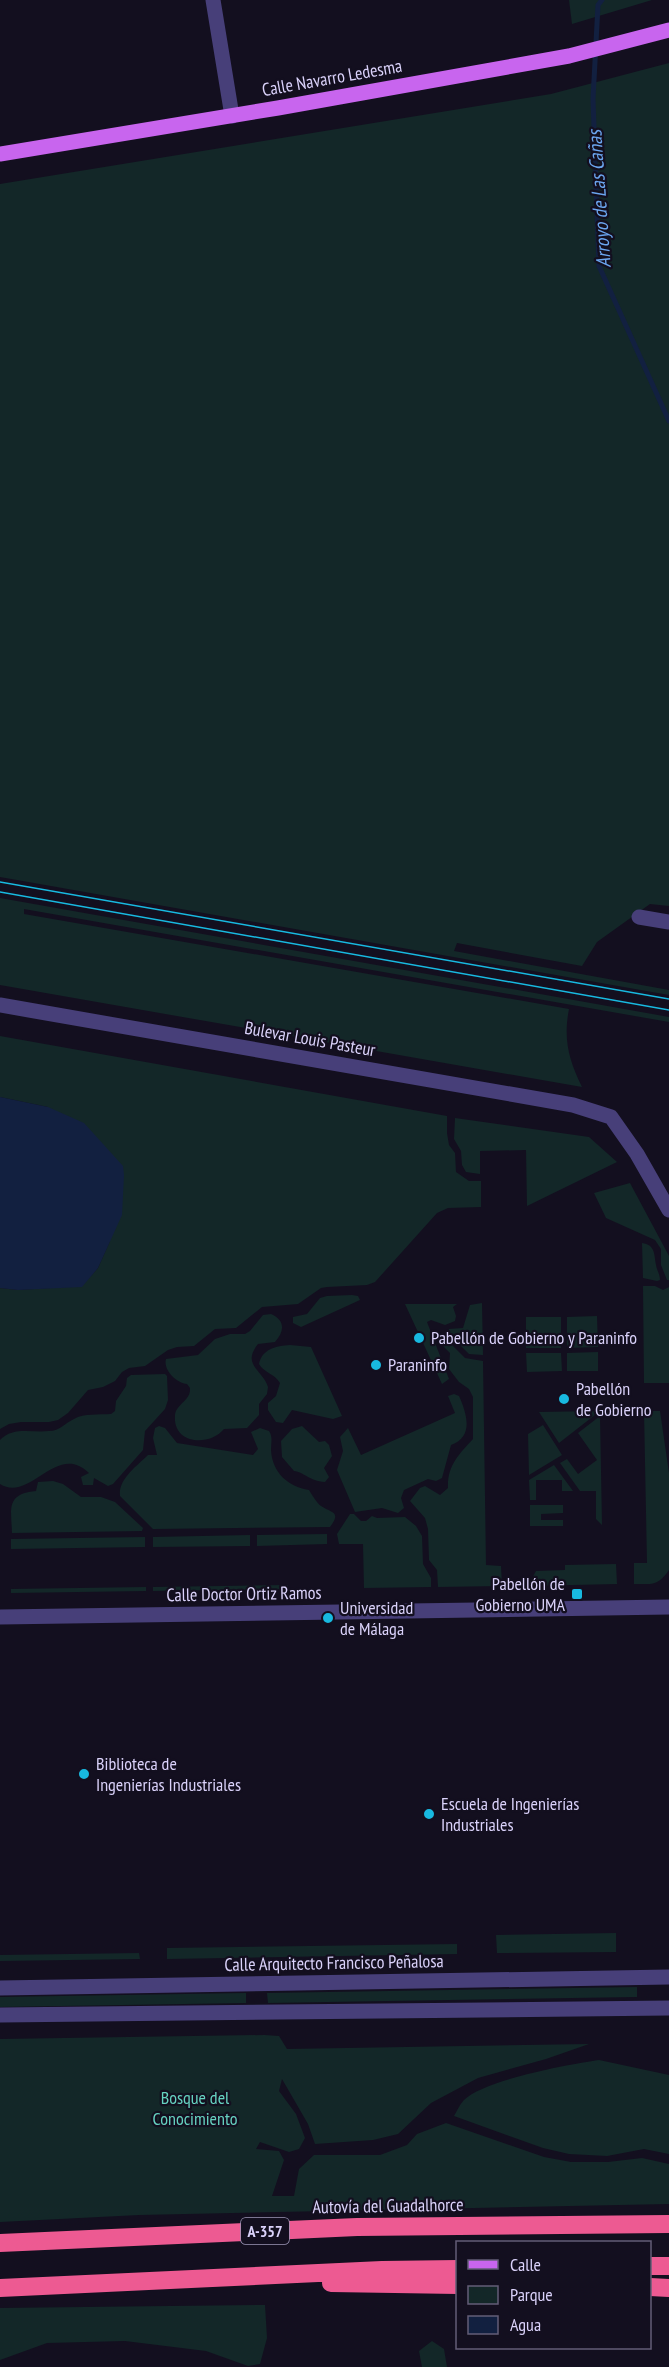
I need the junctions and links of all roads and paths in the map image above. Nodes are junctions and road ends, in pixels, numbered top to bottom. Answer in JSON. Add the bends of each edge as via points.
{"nodes":[{"id":1,"x":213,"y":0,"type":"edge"},
{"id":2,"x":669,"y":30,"type":"edge"},
{"id":3,"x":231,"y":116,"type":"junction"},
{"id":4,"x":0,"y":153,"type":"edge"},
{"id":5,"x":639,"y":917,"type":"dead end"},
{"id":6,"x":669,"y":922,"type":"edge"},
{"id":7,"x":0,"y":1005,"type":"edge"},
{"id":8,"x":669,"y":1210,"type":"edge"},
{"id":9,"x":669,"y":1607,"type":"edge"},
{"id":10,"x":0,"y":1617,"type":"edge"},
{"id":11,"x":669,"y":1977,"type":"edge"},
{"id":12,"x":0,"y":1988,"type":"edge"},
{"id":13,"x":669,"y":2008,"type":"edge"},
{"id":14,"x":0,"y":2015,"type":"edge"},
{"id":15,"x":669,"y":2224,"type":"edge"},
{"id":16,"x":0,"y":2243,"type":"edge"},
{"id":17,"x":651,"y":2266,"type":"edge"},
{"id":18,"x":669,"y":2266,"type":"edge"},
{"id":19,"x":456,"y":2269,"type":"edge"},
{"id":20,"x":182,"y":2279,"type":"junction"},
{"id":21,"x":456,"y":2285,"type":"edge"},
{"id":22,"x":651,"y":2287,"type":"edge"},
{"id":23,"x":0,"y":2288,"type":"edge"},
{"id":24,"x":669,"y":2288,"type":"edge"}],
"edges":[{"from":1,"to":3,"type":"street"},
{"from":2,"to":3,"type":"main road","name":"Calle Navarro Ledesma","via":[[569,56]]},
{"from":3,"to":4,"type":"main road","name":"Calle Navarro Ledesma"},
{"from":5,"to":6,"type":"street"},
{"from":7,"to":8,"type":"street","name":"Bulevar Louis Pasteur","via":[[573,1105],[611,1117]]},
{"from":9,"to":10,"type":"street","name":"Calle Doctor Ortiz Ramos"},
{"from":11,"to":12,"type":"street","name":"Calle Arquitecto Francisco Peñalosa"},
{"from":13,"to":14,"type":"street"},
{"from":15,"to":16,"type":"highway","name":"Autovía del Guadalhorce","number":"A-357","via":[[357,2227]]},
{"from":17,"to":18,"type":"highway"},
{"from":19,"to":20,"type":"highway"},
{"from":20,"to":21,"type":"highway"},
{"from":20,"to":23,"type":"highway"},
{"from":22,"to":24,"type":"highway"}]}
